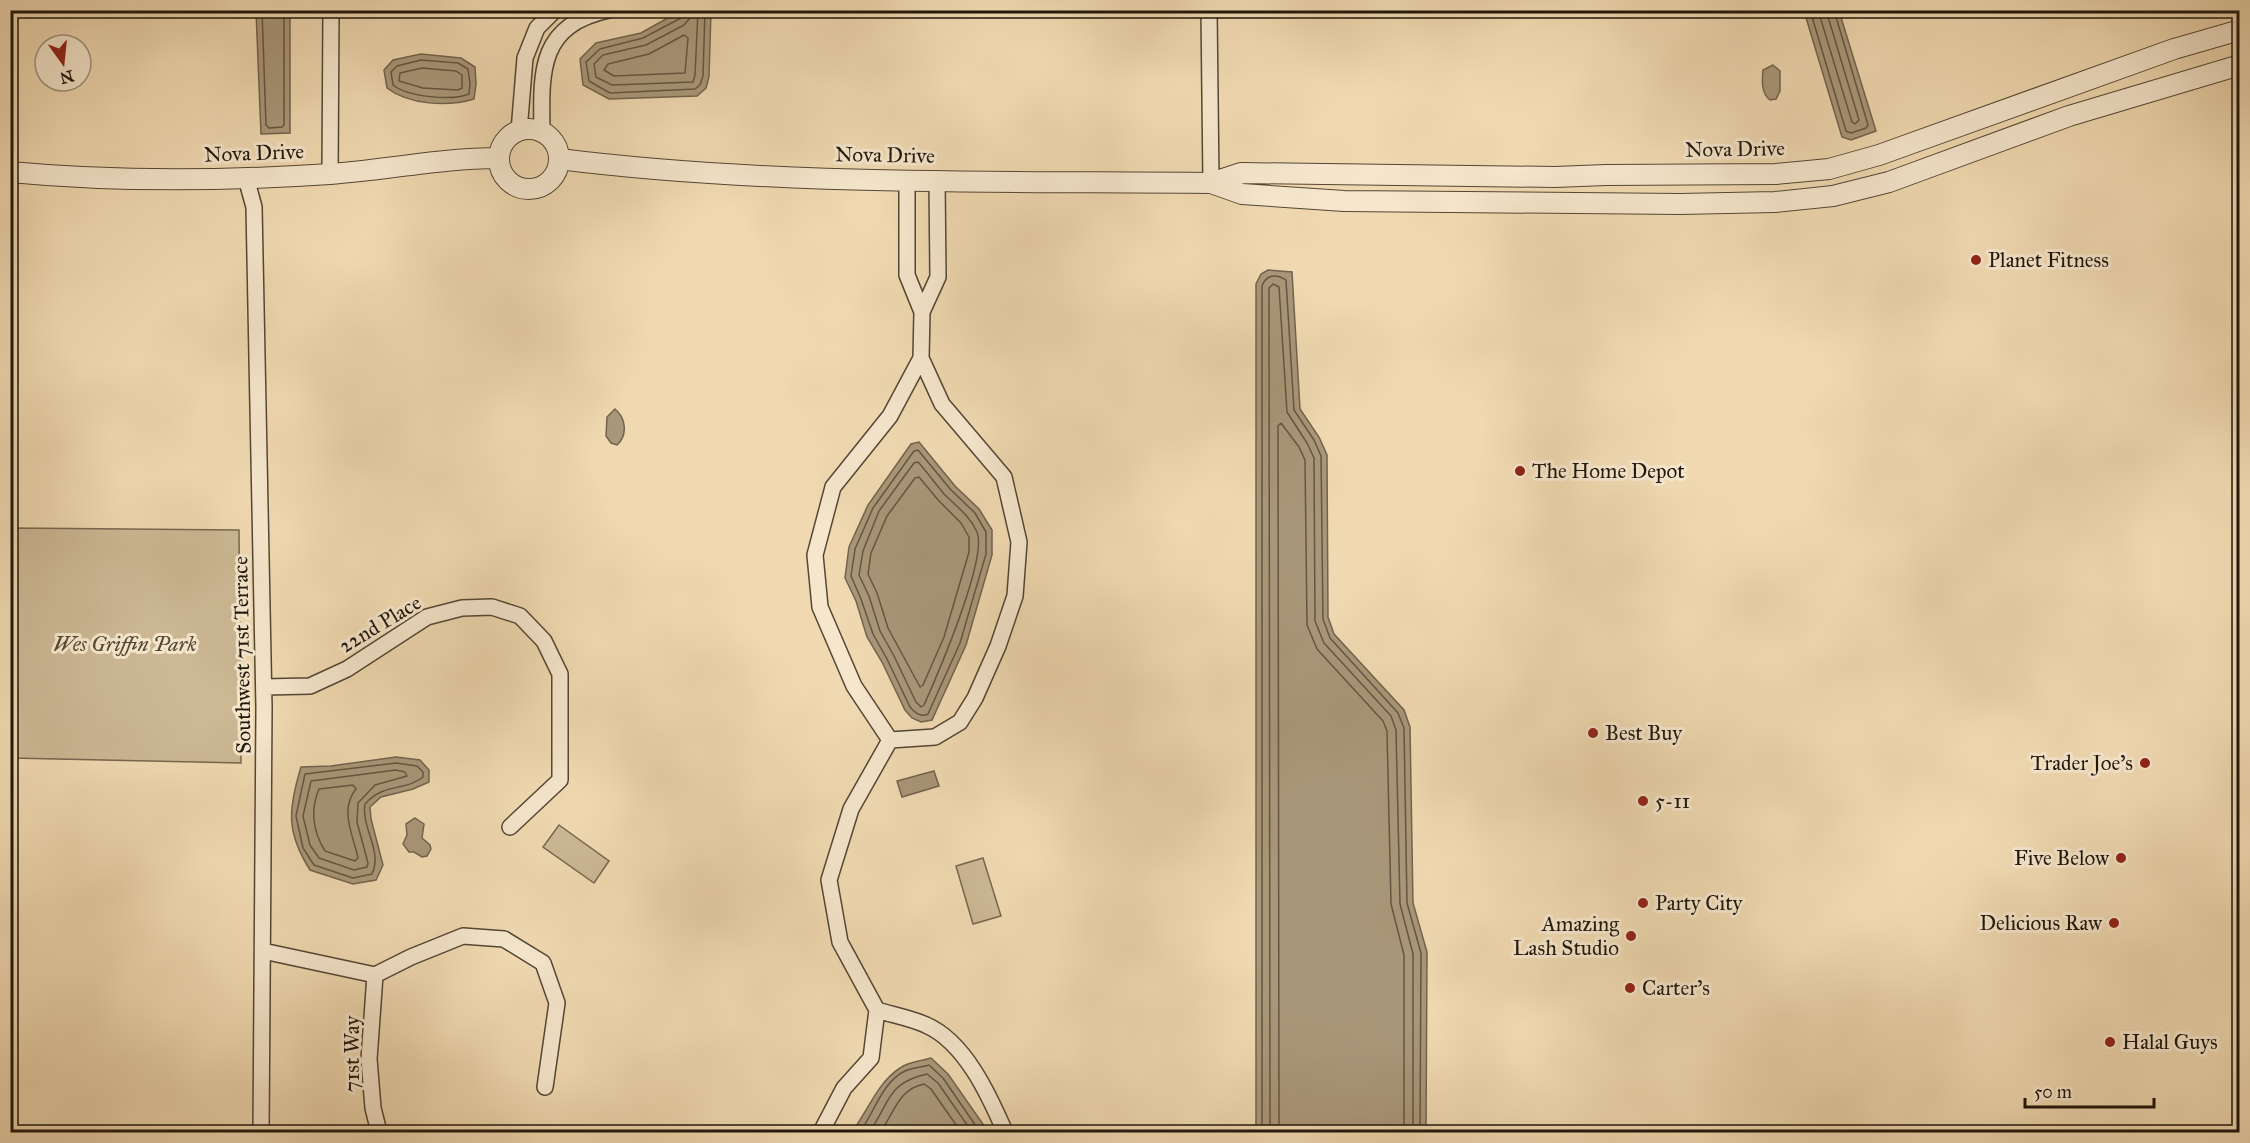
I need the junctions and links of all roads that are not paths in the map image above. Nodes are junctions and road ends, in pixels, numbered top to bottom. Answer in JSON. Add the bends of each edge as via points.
{"nodes":[{"id":1,"x":331,"y":10,"type":"edge"},
{"id":2,"x":555,"y":10,"type":"edge"},
{"id":3,"x":609,"y":10,"type":"edge"},
{"id":4,"x":1209,"y":10,"type":"edge"},
{"id":5,"x":2240,"y":30,"type":"edge"},
{"id":6,"x":2240,"y":64,"type":"edge"},
{"id":7,"x":519,"y":131,"type":"junction"},
{"id":8,"x":542,"y":132,"type":"junction"},
{"id":9,"x":498,"y":158,"type":"junction"},
{"id":10,"x":559,"y":159,"type":"junction"},
{"id":11,"x":10,"y":172,"type":"edge"},
{"id":12,"x":330,"y":174,"type":"junction"},
{"id":13,"x":1776,"y":174,"type":"junction"},
{"id":14,"x":1581,"y":176,"type":"junction"},
{"id":15,"x":246,"y":178,"type":"junction"},
{"id":16,"x":907,"y":180,"type":"junction"},
{"id":17,"x":937,"y":180,"type":"junction"},
{"id":18,"x":1211,"y":183,"type":"junction"},
{"id":19,"x":1582,"y":202,"type":"junction"},
{"id":20,"x":1680,"y":204,"type":"junction"},
{"id":21,"x":922,"y":312,"type":"junction"},
{"id":22,"x":921,"y":358,"type":"junction"},
{"id":23,"x":264,"y":687,"type":"junction"},
{"id":24,"x":891,"y":740,"type":"junction"},
{"id":25,"x":510,"y":827,"type":"dead end"},
{"id":26,"x":263,"y":951,"type":"junction"},
{"id":27,"x":375,"y":975,"type":"junction"},
{"id":28,"x":877,"y":1010,"type":"junction"},
{"id":29,"x":546,"y":1087,"type":"dead end"},
{"id":30,"x":261,"y":1132,"type":"edge"},
{"id":31,"x":379,"y":1132,"type":"edge"},
{"id":32,"x":821,"y":1132,"type":"edge"},
{"id":33,"x":1005,"y":1132,"type":"edge"}],
"edges":[{"from":1,"to":12,"type":"street"},
{"from":2,"to":7,"type":"street","via":[[537,28],[525,58]]},
{"from":3,"to":8,"type":"street","via":[[570,25],[555,39],[545,63]]},
{"from":4,"to":18,"type":"street"},
{"from":5,"to":13,"type":"street","name":"Nova Drive","via":[[2174,49],[1879,154],[1829,169]]},
{"from":6,"to":20,"type":"street","name":"Nova Drive","via":[[2069,116],[1889,182],[1833,196]]},
{"from":7,"to":8,"type":"street"},
{"from":7,"to":9,"type":"street","via":[[504,141]]},
{"from":8,"to":10,"type":"street","via":[[554,143]]},
{"from":9,"to":10,"type":"street","via":[[499,168],[511,184],[531,190],[548,183]]},
{"from":9,"to":12,"type":"street","name":"Nova Drive"},
{"from":10,"to":16,"type":"street","name":"Nova Drive","via":[[723,175]]},
{"from":11,"to":15,"type":"street","name":"Nova Drive","via":[[138,180]]},
{"from":12,"to":15,"type":"street","name":"Nova Drive"},
{"from":13,"to":14,"type":"street","name":"Nova Drive"},
{"from":13,"to":20,"type":"street","via":[[1713,186]]},
{"from":14,"to":18,"type":"street","name":"Nova Drive","via":[[1241,173]]},
{"from":14,"to":19,"type":"street"},
{"from":15,"to":23,"type":"street","name":"Southwest 71st Terrace","via":[[254,207]]},
{"from":16,"to":17,"type":"street","name":"Nova Drive"},
{"from":16,"to":21,"type":"street","via":[[907,276]]},
{"from":17,"to":18,"type":"street","name":"Nova Drive"},
{"from":17,"to":21,"type":"street","via":[[938,277]]},
{"from":18,"to":19,"type":"street","name":"Nova Drive","via":[[1242,194],[1344,201]]},
{"from":19,"to":20,"type":"street","name":"Nova Drive"},
{"from":21,"to":22,"type":"street"},
{"from":22,"to":24,"type":"street","via":[[890,416],[833,487],[815,555],[820,607],[854,686]]},
{"from":22,"to":24,"type":"street","via":[[942,404],[1004,477],[1020,542],[1012,606],[975,698],[960,722],[935,737]]},
{"from":23,"to":25,"type":"street","name":"22nd Place","via":[[310,686],[347,669],[427,617],[462,608],[492,607],[520,616],[544,641],[560,674],[560,780]]},
{"from":23,"to":26,"type":"street","name":"Southwest 71st Terrace"},
{"from":24,"to":28,"type":"street","via":[[851,809],[829,880],[840,942]]},
{"from":26,"to":27,"type":"street"},
{"from":26,"to":30,"type":"street","name":"Southwest 71st Terrace"},
{"from":27,"to":29,"type":"street","via":[[463,936],[504,939],[543,963],[557,1003]]},
{"from":27,"to":31,"type":"street","name":"71st Way","via":[[369,1059]]},
{"from":28,"to":32,"type":"street","via":[[871,1058],[844,1088]]},
{"from":28,"to":33,"type":"street","via":[[927,1025],[950,1041],[977,1075]]}]}
